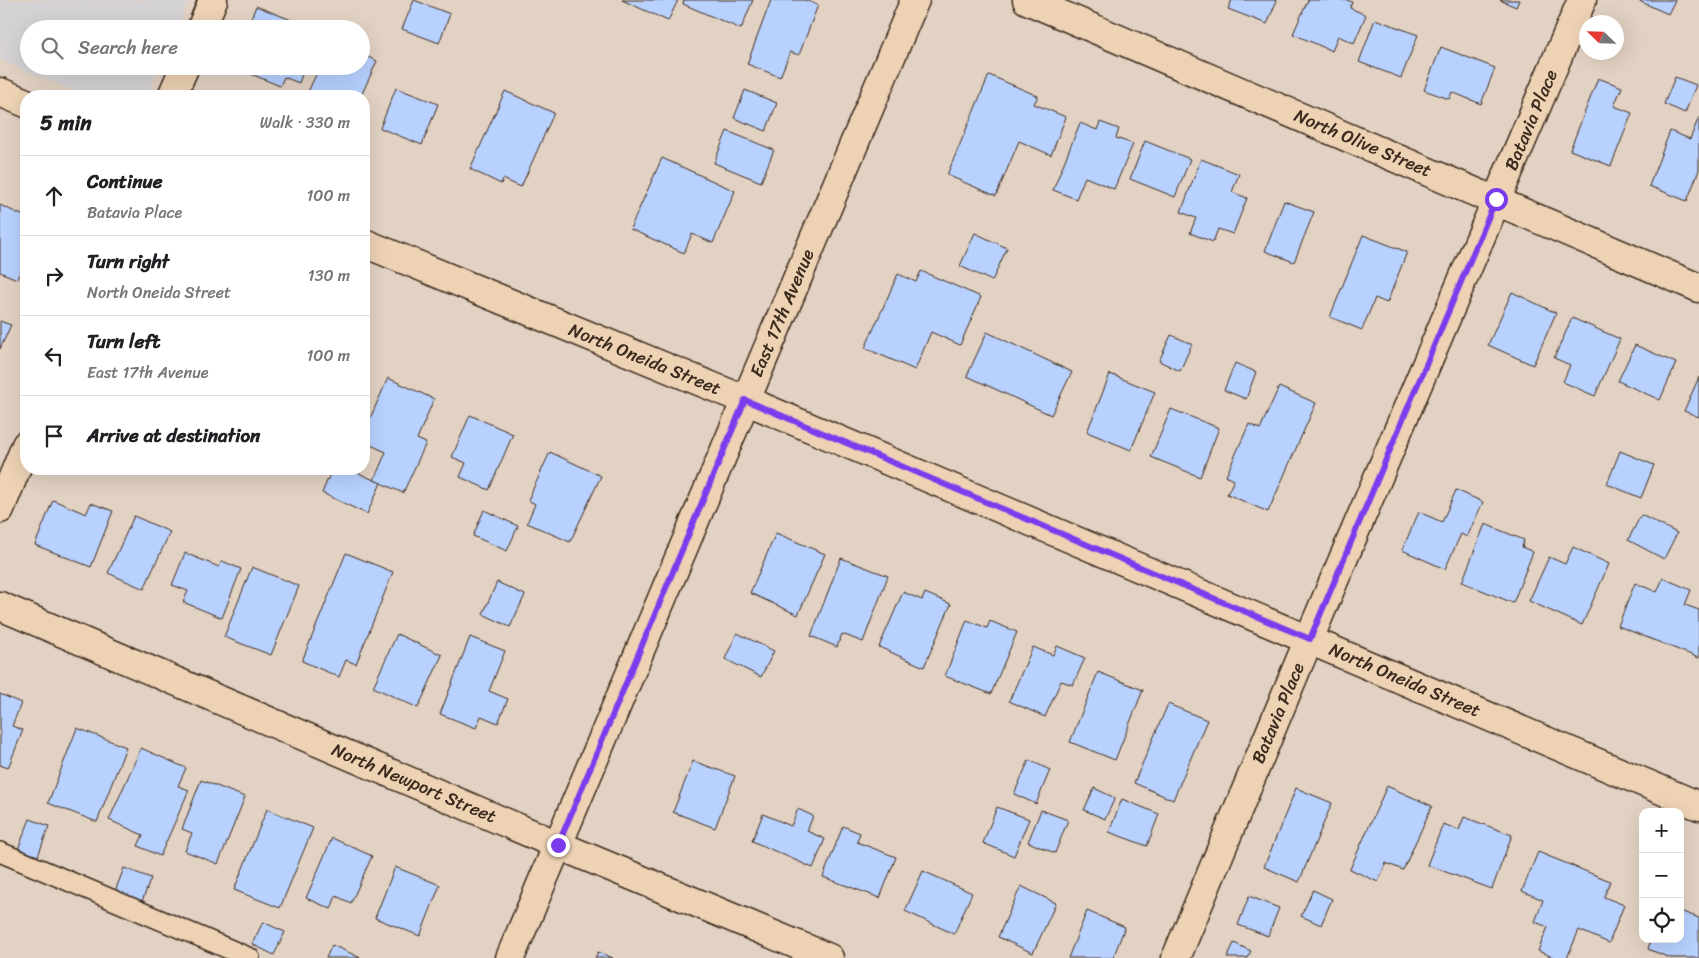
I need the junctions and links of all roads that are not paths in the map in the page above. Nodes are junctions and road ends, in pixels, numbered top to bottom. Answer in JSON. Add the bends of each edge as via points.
{"nodes":[{"id":1,"x":213,"y":0,"type":"edge"},
{"id":2,"x":915,"y":0,"type":"edge"},
{"id":3,"x":1027,"y":0,"type":"edge"},
{"id":4,"x":1582,"y":0,"type":"edge"},
{"id":5,"x":205,"y":20,"type":"edge"},
{"id":6,"x":181,"y":75,"type":"edge"},
{"id":7,"x":175,"y":90,"type":"edge"},
{"id":8,"x":0,"y":92,"type":"edge"},
{"id":9,"x":20,"y":100,"type":"edge"},
{"id":10,"x":1496,"y":199,"type":"junction"},
{"id":11,"x":370,"y":245,"type":"edge"},
{"id":12,"x":1699,"y":288,"type":"edge"},
{"id":13,"x":745,"y":400,"type":"junction"},
{"id":14,"x":20,"y":461,"type":"edge"},
{"id":15,"x":0,"y":509,"type":"edge"},
{"id":16,"x":0,"y":606,"type":"edge"},
{"id":17,"x":1310,"y":639,"type":"junction"},
{"id":18,"x":1699,"y":806,"type":"edge"},
{"id":19,"x":558,"y":845,"type":"junction"},
{"id":20,"x":0,"y":852,"type":"edge"},
{"id":21,"x":250,"y":958,"type":"edge"},
{"id":22,"x":510,"y":958,"type":"edge"},
{"id":23,"x":829,"y":958,"type":"edge"},
{"id":24,"x":1176,"y":958,"type":"edge"}],
"edges":[{"from":1,"to":5,"type":"street"},
{"from":2,"to":13,"type":"street","name":"East 17th Avenue"},
{"from":3,"to":10,"type":"street","name":"North Olive Street"},
{"from":4,"to":10,"type":"street","name":"Batavia Place"},
{"from":6,"to":7,"type":"street"},
{"from":8,"to":9,"type":"street"},
{"from":10,"to":12,"type":"street","name":"North Olive Street"},
{"from":10,"to":17,"type":"street","name":"Batavia Place"},
{"from":11,"to":13,"type":"street","name":"North Oneida Street"},
{"from":13,"to":17,"type":"street","name":"North Oneida Street"},
{"from":13,"to":19,"type":"street","name":"East 17th Avenue"},
{"from":14,"to":15,"type":"street"},
{"from":16,"to":19,"type":"street","name":"North Newport Street"},
{"from":17,"to":18,"type":"street","name":"North Oneida Street"},
{"from":17,"to":24,"type":"street","name":"Batavia Place"},
{"from":19,"to":22,"type":"street","name":"East 17th Avenue"},
{"from":19,"to":23,"type":"street","name":"North Newport Street"},
{"from":20,"to":21,"type":"lane"}]}
